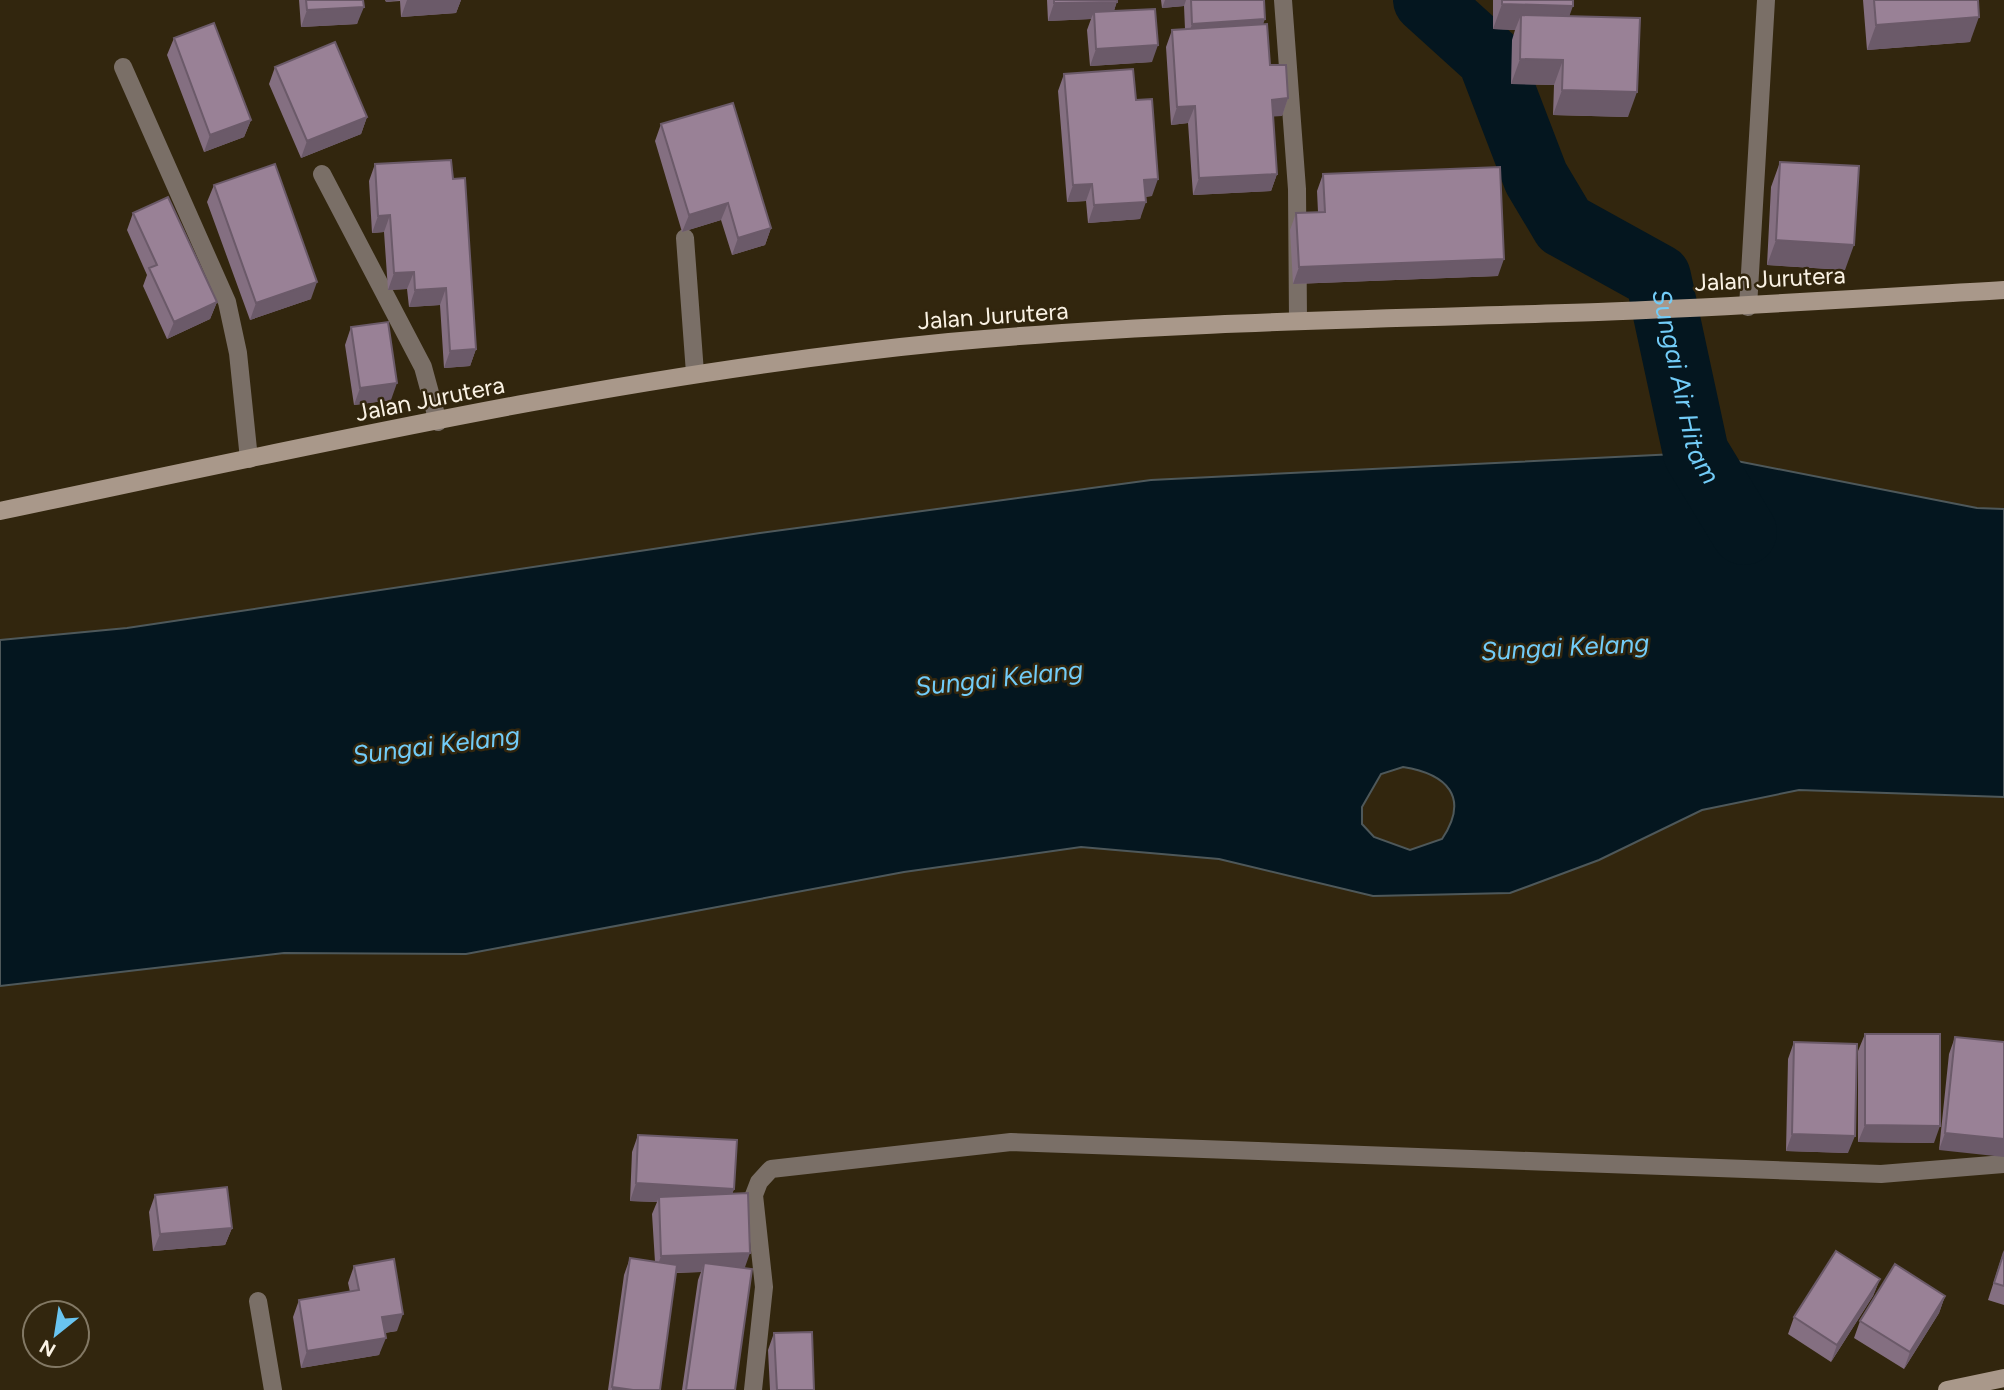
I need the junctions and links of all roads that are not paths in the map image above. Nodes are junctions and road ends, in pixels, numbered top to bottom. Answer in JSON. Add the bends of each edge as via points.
{"nodes":[{"id":1,"x":1283,"y":0,"type":"edge"},
{"id":2,"x":1766,"y":0,"type":"edge"},
{"id":3,"x":122,"y":67,"type":"dead end"},
{"id":4,"x":322,"y":174,"type":"dead end"},
{"id":5,"x":685,"y":238,"type":"dead end"},
{"id":6,"x":2004,"y":290,"type":"edge"},
{"id":7,"x":1748,"y":307,"type":"junction"},
{"id":8,"x":1298,"y":320,"type":"junction"},
{"id":9,"x":695,"y":373,"type":"junction"},
{"id":10,"x":438,"y":422,"type":"junction"},
{"id":11,"x":249,"y":459,"type":"junction"},
{"id":12,"x":0,"y":511,"type":"edge"},
{"id":13,"x":2004,"y":1164,"type":"edge"},
{"id":14,"x":258,"y":1301,"type":"dead end"},
{"id":15,"x":2004,"y":1378,"type":"edge"},
{"id":16,"x":273,"y":1390,"type":"edge"},
{"id":17,"x":753,"y":1390,"type":"edge"},
{"id":18,"x":1947,"y":1390,"type":"edge"}],
"edges":[{"from":1,"to":8,"type":"street","via":[[1297,189]]},
{"from":2,"to":7,"type":"street"},
{"from":3,"to":11,"type":"street","via":[[227,302],[238,353]]},
{"from":4,"to":10,"type":"street","via":[[423,367]]},
{"from":5,"to":9,"type":"street"},
{"from":6,"to":7,"type":"street","name":"Jalan Jurutera"},
{"from":7,"to":8,"type":"street","name":"Jalan Jurutera"},
{"from":8,"to":9,"type":"street","name":"Jalan Jurutera","via":[[951,342]]},
{"from":9,"to":10,"type":"street","name":"Jalan Jurutera"},
{"from":10,"to":11,"type":"street","name":"Jalan Jurutera"},
{"from":11,"to":12,"type":"street","name":"Jalan Jurutera"},
{"from":13,"to":17,"type":"street","via":[[1881,1174],[1011,1142],[771,1170],[754,1195],[764,1287]]},
{"from":14,"to":16,"type":"street"},
{"from":15,"to":18,"type":"street"}]}
